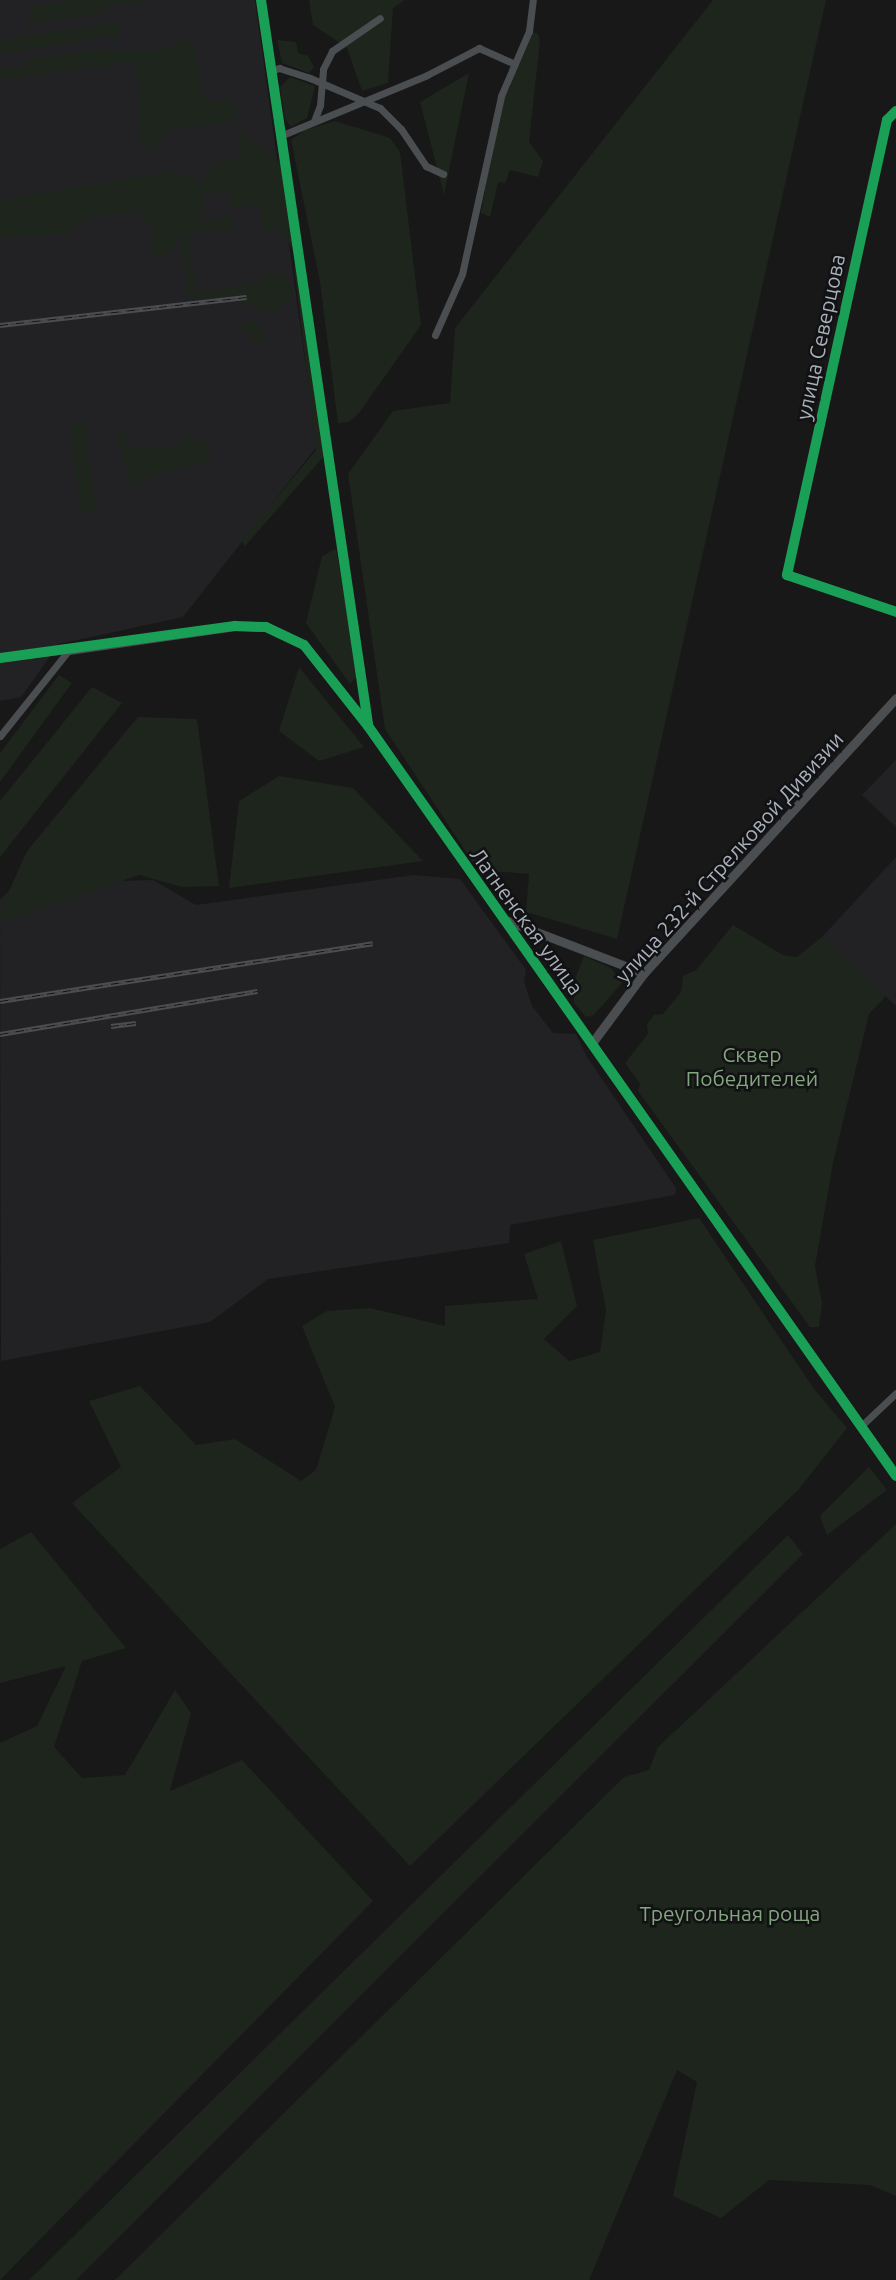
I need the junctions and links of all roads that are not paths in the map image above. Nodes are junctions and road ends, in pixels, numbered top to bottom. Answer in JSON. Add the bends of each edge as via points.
{"nodes":[{"id":1,"x":261,"y":0,"type":"edge"},
{"id":2,"x":533,"y":0,"type":"edge"},
{"id":3,"x":380,"y":18,"type":"dead end"},
{"id":4,"x":512,"y":63,"type":"junction"},
{"id":5,"x":271,"y":71,"type":"junction"},
{"id":6,"x":324,"y":83,"type":"junction"},
{"id":7,"x":362,"y":100,"type":"junction"},
{"id":8,"x":896,"y":111,"type":"edge"},
{"id":9,"x":313,"y":121,"type":"junction"},
{"id":10,"x":281,"y":136,"type":"junction"},
{"id":11,"x":443,"y":174,"type":"dead end"},
{"id":12,"x":435,"y":335,"type":"dead end"},
{"id":13,"x":896,"y":612,"type":"edge"},
{"id":14,"x":69,"y":650,"type":"junction"},
{"id":15,"x":0,"y":658,"type":"edge"},
{"id":16,"x":896,"y":698,"type":"edge"},
{"id":17,"x":368,"y":726,"type":"junction"},
{"id":18,"x":0,"y":736,"type":"edge"},
{"id":19,"x":502,"y":918,"type":"junction"},
{"id":20,"x":644,"y":973,"type":"junction"},
{"id":21,"x":592,"y":1043,"type":"junction"},
{"id":22,"x":896,"y":1393,"type":"edge"},
{"id":23,"x":860,"y":1426,"type":"junction"},
{"id":24,"x":896,"y":1476,"type":"edge"}],
"edges":[{"from":1,"to":5,"type":"street"},
{"from":2,"to":4,"type":"street","via":[[529,32]]},
{"from":3,"to":6,"type":"street","via":[[332,51],[323,69]]},
{"from":4,"to":7,"type":"street","via":[[479,48],[427,75]]},
{"from":4,"to":12,"type":"street","via":[[462,274]]},
{"from":5,"to":6,"type":"street","via":[[279,68]]},
{"from":5,"to":10,"type":"street"},
{"from":6,"to":7,"type":"street"},
{"from":6,"to":9,"type":"street"},
{"from":7,"to":9,"type":"street"},
{"from":7,"to":11,"type":"street","via":[[380,108],[426,166]]},
{"from":8,"to":13,"type":"street","name":"улица Северцова","via":[[887,120],[787,575]]},
{"from":9,"to":10,"type":"street"},
{"from":10,"to":17,"type":"street"},
{"from":14,"to":15,"type":"street","name":"Латненская улица"},
{"from":14,"to":17,"type":"street","name":"Латненская улица","via":[[235,626],[266,627],[303,645]]},
{"from":14,"to":18,"type":"street"},
{"from":16,"to":20,"type":"street","name":"улица 232-й Стрелковой Дивизии"},
{"from":17,"to":19,"type":"street","name":"Латненская улица"},
{"from":19,"to":20,"type":"street"},
{"from":19,"to":21,"type":"street","name":"Латненская улица"},
{"from":20,"to":21,"type":"street","name":"улица 232-й Стрелковой Дивизии"},
{"from":21,"to":23,"type":"street","name":"Латненская улица"},
{"from":22,"to":23,"type":"street"},
{"from":23,"to":24,"type":"street","name":"Латненская улица"}]}
